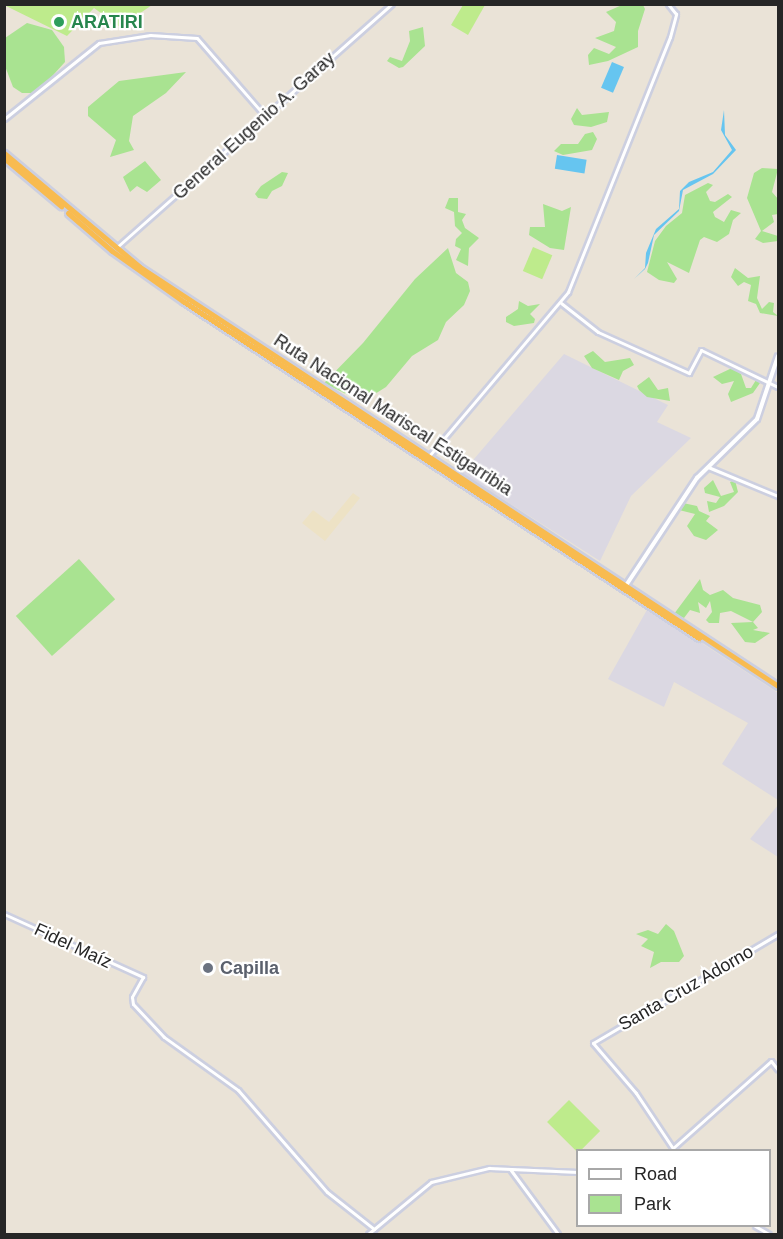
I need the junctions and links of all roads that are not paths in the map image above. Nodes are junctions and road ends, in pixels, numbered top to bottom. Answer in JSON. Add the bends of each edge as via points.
{"nodes":[{"id":1,"x":392,"y":4,"type":"edge"},
{"id":2,"x":668,"y":4,"type":"edge"},
{"id":3,"x":265,"y":116,"type":"junction"},
{"id":4,"x":4,"y":119,"type":"edge"},
{"id":5,"x":4,"y":153,"type":"edge"},
{"id":6,"x":4,"y":158,"type":"edge"},
{"id":7,"x":116,"y":248,"type":"junction"},
{"id":8,"x":561,"y":303,"type":"junction"},
{"id":9,"x":778,"y":356,"type":"edge"},
{"id":10,"x":769,"y":382,"type":"junction"},
{"id":11,"x":778,"y":387,"type":"edge"},
{"id":12,"x":428,"y":456,"type":"junction"},
{"id":13,"x":706,"y":466,"type":"junction"},
{"id":14,"x":778,"y":496,"type":"edge"},
{"id":15,"x":624,"y":587,"type":"junction"},
{"id":16,"x":778,"y":688,"type":"edge"},
{"id":17,"x":4,"y":914,"type":"edge"},
{"id":18,"x":778,"y":934,"type":"edge"},
{"id":19,"x":778,"y":1070,"type":"edge"},
{"id":20,"x":673,"y":1149,"type":"edge"},
{"id":21,"x":510,"y":1169,"type":"junction"},
{"id":22,"x":576,"y":1172,"type":"edge"},
{"id":23,"x":374,"y":1229,"type":"junction"},
{"id":24,"x":368,"y":1234,"type":"edge"},
{"id":25,"x":558,"y":1234,"type":"edge"}],
"edges":[{"from":1,"to":3,"type":"street","name":"General Eugenio A. Garay"},
{"from":2,"to":8,"type":"street","via":[[676,14],[671,33],[582,260]]},
{"from":3,"to":4,"type":"street","via":[[197,38],[150,35],[99,43]]},
{"from":3,"to":7,"type":"street","name":"General Eugenio A. Garay"},
{"from":5,"to":7,"type":"highway","name":"Ruta Nacional Mariscal Estigarribia"},
{"from":6,"to":15,"type":"highway","name":"Ruta Nacional Mariscal Estigarribia","via":[[138,271]]},
{"from":7,"to":12,"type":"highway","name":"Ruta Nacional Mariscal Estigarribia"},
{"from":8,"to":10,"type":"street","via":[[598,332],[689,373],[701,350]]},
{"from":8,"to":12,"type":"street"},
{"from":9,"to":10,"type":"main road"},
{"from":10,"to":11,"type":"street"},
{"from":10,"to":13,"type":"main road","via":[[757,419]]},
{"from":12,"to":15,"type":"highway","name":"Ruta Nacional Mariscal Estigarribia"},
{"from":13,"to":14,"type":"street"},
{"from":13,"to":15,"type":"main road"},
{"from":15,"to":16,"type":"highway","name":"Ruta Nacional Mariscal Estigarribia"},
{"from":17,"to":23,"type":"street","name":"Fidel Maíz","via":[[142,977],[132,997],[133,1004],[164,1036],[238,1090],[327,1192]]},
{"from":18,"to":20,"type":"street","name":"Santa Cruz Adorno","via":[[593,1043],[636,1093]]},
{"from":19,"to":20,"type":"street","via":[[771,1061]]},
{"from":21,"to":22,"type":"street"},
{"from":21,"to":23,"type":"street","via":[[482,1169],[431,1182]]},
{"from":21,"to":25,"type":"street"},
{"from":23,"to":24,"type":"street"}]}
